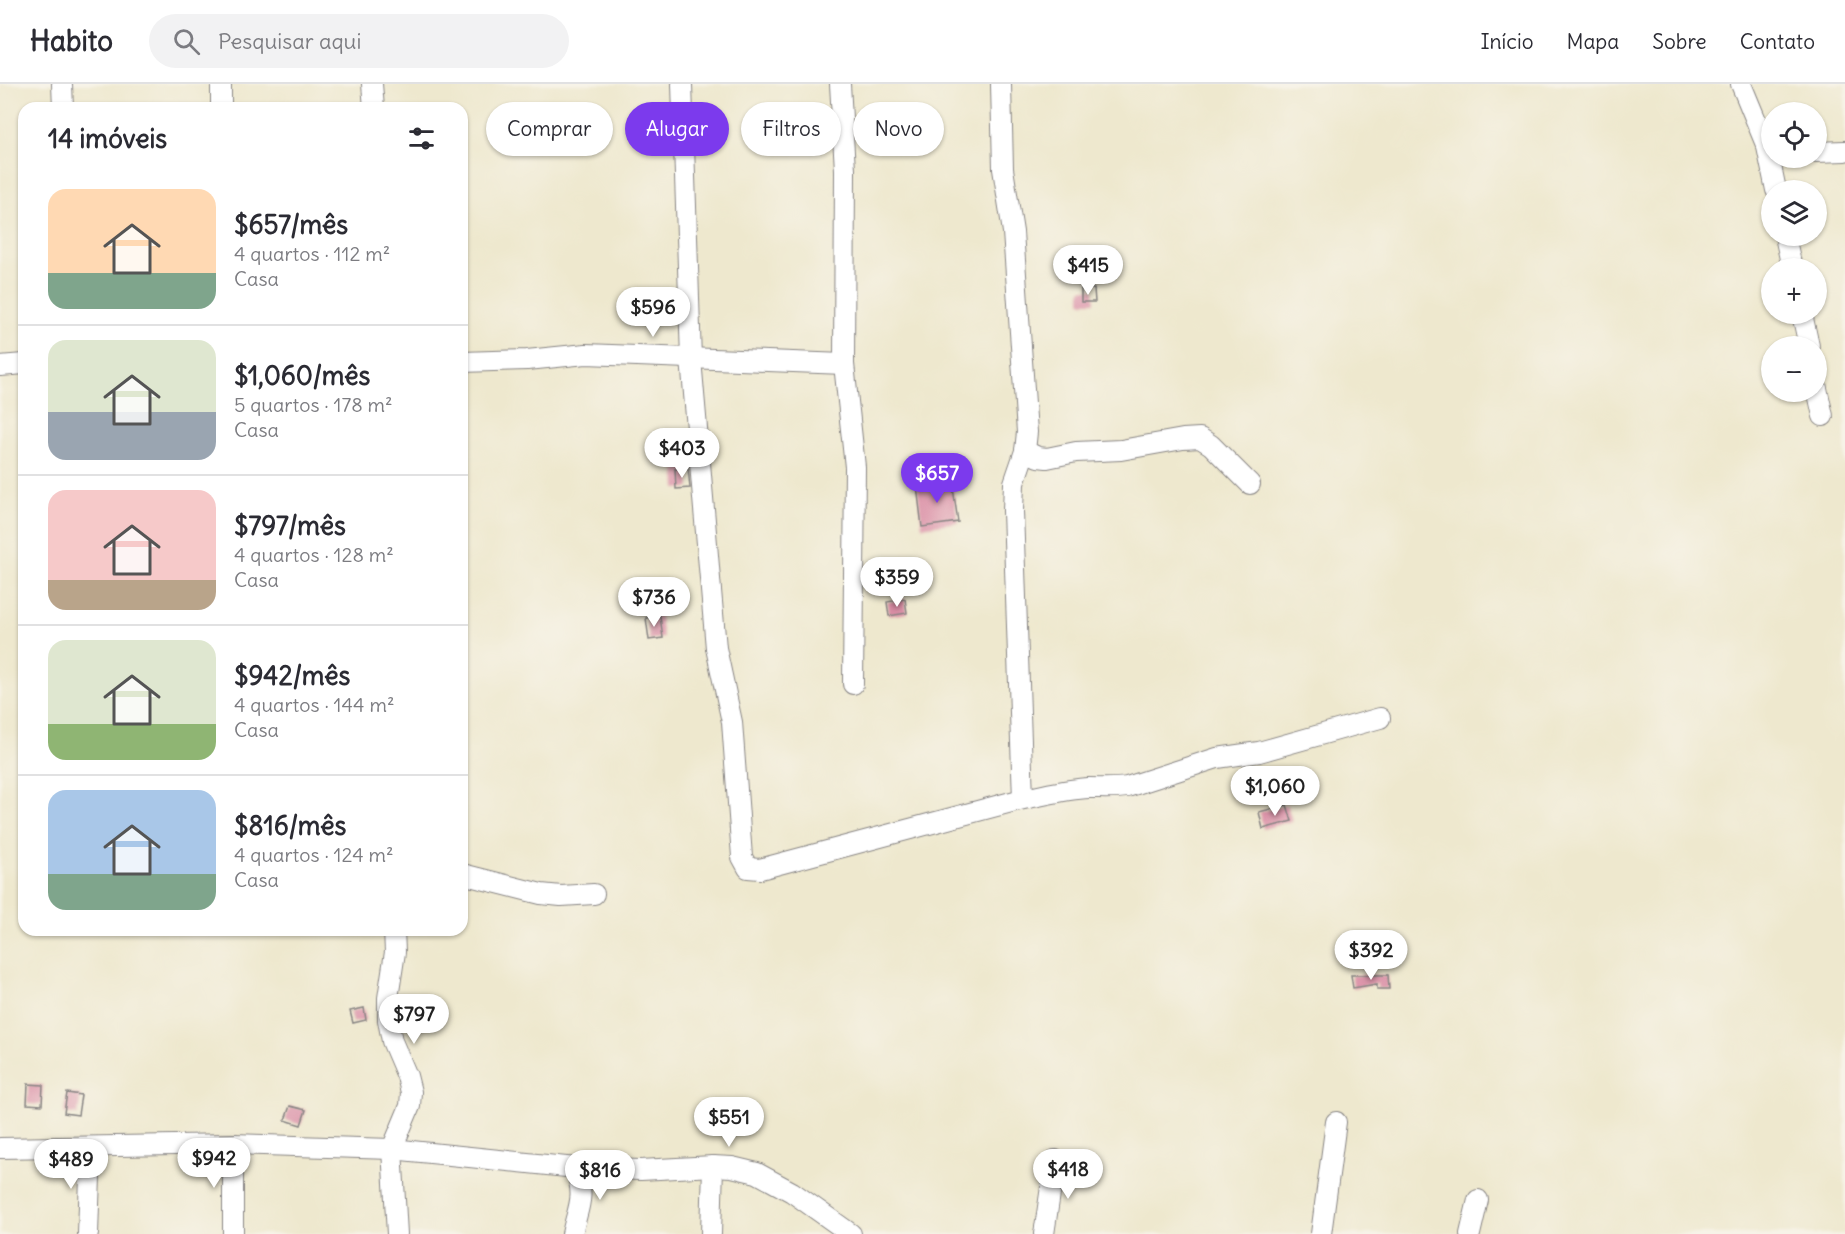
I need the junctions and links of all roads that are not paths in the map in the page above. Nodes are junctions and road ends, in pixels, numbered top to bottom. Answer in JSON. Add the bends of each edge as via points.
{"nodes":[{"id":1,"x":62,"y":84,"type":"edge"},
{"id":2,"x":221,"y":84,"type":"edge"},
{"id":3,"x":372,"y":84,"type":"edge"},
{"id":4,"x":682,"y":84,"type":"edge"},
{"id":5,"x":840,"y":84,"type":"edge"},
{"id":6,"x":1000,"y":84,"type":"edge"},
{"id":7,"x":1741,"y":84,"type":"edge"},
{"id":8,"x":63,"y":102,"type":"edge"},
{"id":9,"x":221,"y":102,"type":"edge"},
{"id":10,"x":374,"y":102,"type":"edge"},
{"id":11,"x":1761,"y":130,"type":"edge"},
{"id":12,"x":1845,"y":151,"type":"edge"},
{"id":13,"x":1827,"y":152,"type":"edge"},
{"id":14,"x":691,"y":358,"type":"junction"},
{"id":15,"x":468,"y":362,"type":"edge"},
{"id":16,"x":18,"y":364,"type":"edge"},
{"id":17,"x":844,"y":364,"type":"junction"},
{"id":18,"x":0,"y":366,"type":"edge"},
{"id":19,"x":1820,"y":402,"type":"edge"},
{"id":20,"x":1823,"y":416,"type":"dead end"},
{"id":21,"x":1025,"y":451,"type":"junction"},
{"id":22,"x":1250,"y":484,"type":"dead end"},
{"id":23,"x":853,"y":684,"type":"dead end"},
{"id":24,"x":1380,"y":718,"type":"dead end"},
{"id":25,"x":1023,"y":799,"type":"junction"},
{"id":26,"x":468,"y":876,"type":"edge"},
{"id":27,"x":594,"y":894,"type":"dead end"},
{"id":28,"x":394,"y":936,"type":"edge"},
{"id":29,"x":1336,"y":1122,"type":"dead end"},
{"id":30,"x":233,"y":1144,"type":"junction"},
{"id":31,"x":91,"y":1147,"type":"junction"},
{"id":32,"x":0,"y":1148,"type":"edge"},
{"id":33,"x":392,"y":1149,"type":"junction"},
{"id":34,"x":1054,"y":1161,"type":"dead end"},
{"id":35,"x":713,"y":1166,"type":"junction"},
{"id":36,"x":576,"y":1168,"type":"junction"},
{"id":37,"x":1478,"y":1200,"type":"dead end"},
{"id":38,"x":88,"y":1234,"type":"edge"},
{"id":39,"x":233,"y":1234,"type":"edge"},
{"id":40,"x":397,"y":1234,"type":"edge"},
{"id":41,"x":572,"y":1234,"type":"edge"},
{"id":42,"x":711,"y":1234,"type":"edge"},
{"id":43,"x":851,"y":1234,"type":"edge"},
{"id":44,"x":1044,"y":1234,"type":"edge"},
{"id":45,"x":1321,"y":1234,"type":"edge"},
{"id":46,"x":1470,"y":1234,"type":"edge"}],
"edges":[{"from":1,"to":8,"type":"street"},
{"from":2,"to":9,"type":"street"},
{"from":3,"to":10,"type":"street"},
{"from":4,"to":14,"type":"street"},
{"from":5,"to":17,"type":"street","via":[[845,170]]},
{"from":6,"to":21,"type":"street","via":[[1003,169],[1013,232],[1028,432]]},
{"from":7,"to":11,"type":"street"},
{"from":12,"to":13,"type":"street"},
{"from":14,"to":15,"type":"street","via":[[586,354]]},
{"from":14,"to":17,"type":"street"},
{"from":14,"to":25,"type":"street","via":[[716,648],[732,722],[742,857],[748,867],[760,869]]},
{"from":16,"to":18,"type":"street"},
{"from":17,"to":23,"type":"street","via":[[855,467]]},
{"from":19,"to":20,"type":"street"},
{"from":21,"to":22,"type":"street","via":[[1047,458],[1200,438]]},
{"from":21,"to":25,"type":"street","via":[[1014,483],[1013,511]]},
{"from":24,"to":25,"type":"street","via":[[1259,752],[1217,758],[1127,787],[1067,790]]},
{"from":26,"to":27,"type":"street","via":[[541,894]]},
{"from":28,"to":33,"type":"street","via":[[388,1020],[411,1092],[410,1106]]},
{"from":29,"to":45,"type":"street"},
{"from":30,"to":31,"type":"street"},
{"from":30,"to":33,"type":"street"},
{"from":30,"to":39,"type":"street"},
{"from":31,"to":32,"type":"street"},
{"from":31,"to":38,"type":"street"},
{"from":33,"to":36,"type":"street"},
{"from":33,"to":40,"type":"street"},
{"from":34,"to":44,"type":"street"},
{"from":35,"to":36,"type":"street"},
{"from":35,"to":42,"type":"street"},
{"from":35,"to":43,"type":"street","via":[[757,1173],[792,1192]]},
{"from":36,"to":41,"type":"street","via":[[581,1205]]},
{"from":37,"to":46,"type":"street"}]}
